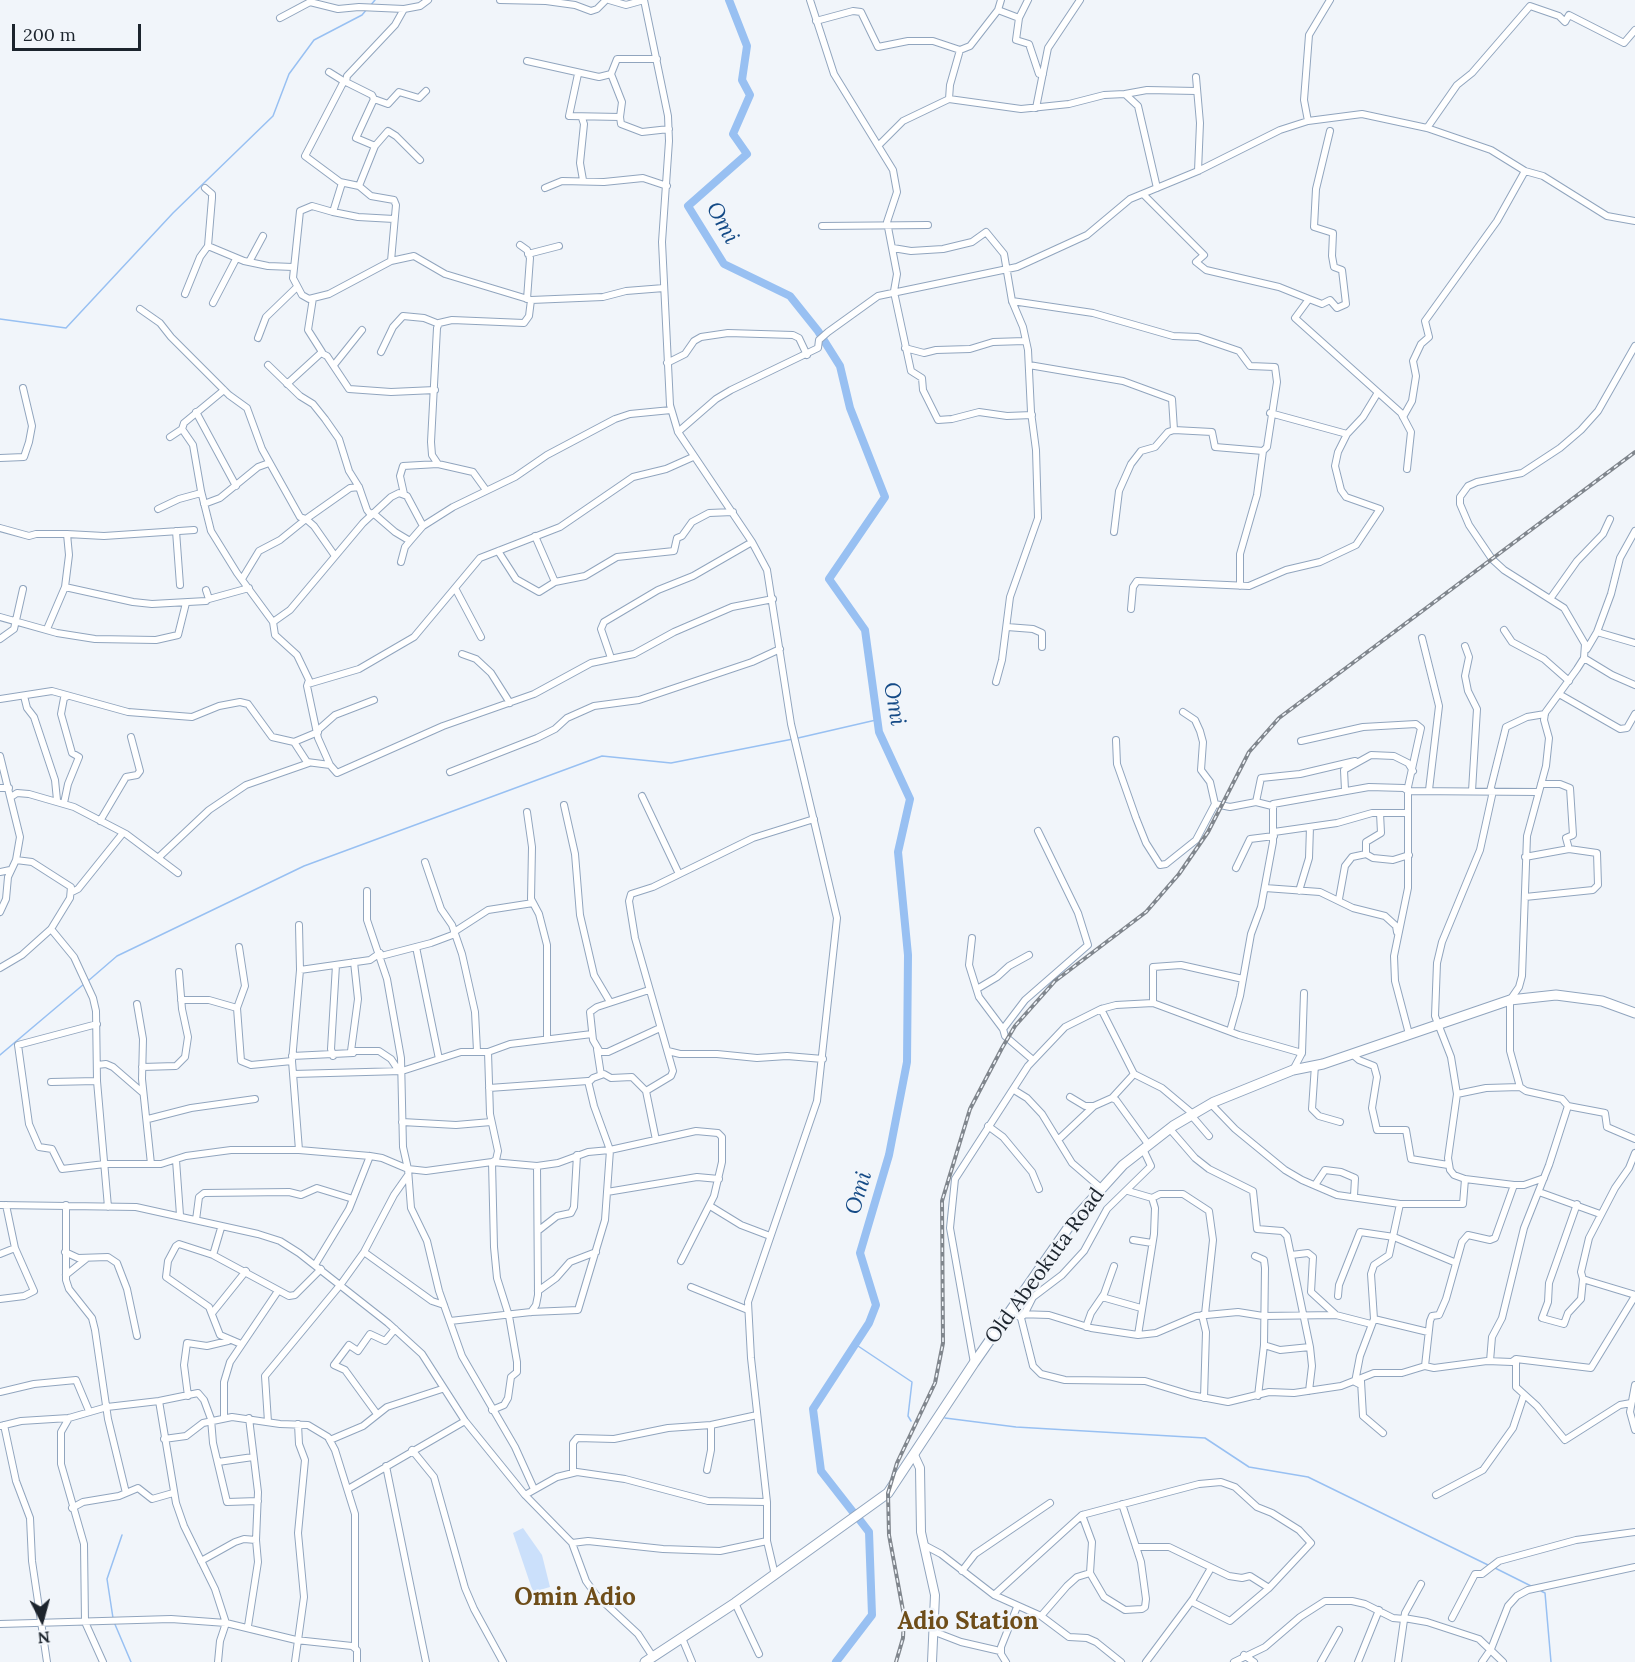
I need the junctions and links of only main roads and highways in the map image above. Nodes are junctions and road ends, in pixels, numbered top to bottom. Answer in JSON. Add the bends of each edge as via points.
{"nodes":[{"id":1,"x":1635,"y":1013,"type":"edge"},
{"id":2,"x":914,"y":1455,"type":"junction"},
{"id":3,"x":649,"y":1659,"type":"edge"},
{"id":4,"x":932,"y":1662,"type":"edge"}],
"edges":[{"from":1,"to":2,"type":"highway","name":"Old Abeokuta Road","via":[[1602,1001],[1556,995],[1510,1000],[1293,1070],[1211,1104],[1169,1128],[1101,1188],[1075,1218],[1017,1313],[974,1364]]},
{"from":2,"to":3,"type":"highway","name":"Old Abeokuta Road","via":[[888,1493],[735,1603]]},
{"from":2,"to":4,"type":"main road","via":[[920,1468],[919,1524],[936,1595]]}]}
